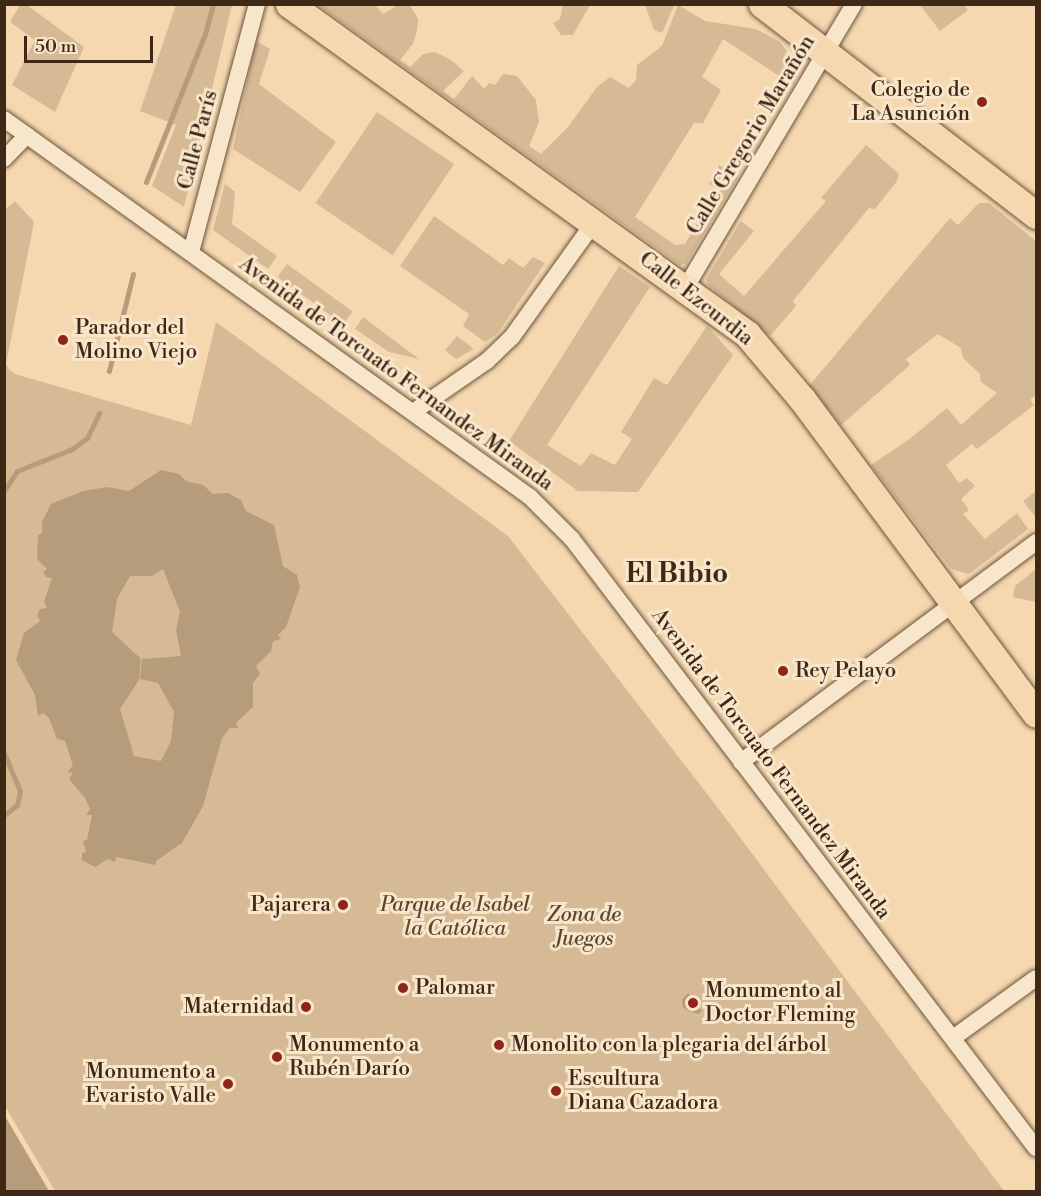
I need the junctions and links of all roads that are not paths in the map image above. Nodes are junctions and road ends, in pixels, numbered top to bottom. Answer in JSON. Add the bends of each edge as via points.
{"nodes":[{"id":1,"x":257,"y":4,"type":"edge"},
{"id":2,"x":289,"y":4,"type":"edge"},
{"id":3,"x":762,"y":4,"type":"edge"},
{"id":4,"x":854,"y":4,"type":"edge"},
{"id":5,"x":827,"y":53,"type":"junction"},
{"id":6,"x":4,"y":119,"type":"edge"},
{"id":7,"x":27,"y":135,"type":"junction"},
{"id":8,"x":4,"y":159,"type":"edge"},
{"id":9,"x":1036,"y":215,"type":"edge"},
{"id":10,"x":595,"y":222,"type":"junction"},
{"id":11,"x":191,"y":252,"type":"junction"},
{"id":12,"x":686,"y":287,"type":"junction"},
{"id":13,"x":413,"y":412,"type":"junction"},
{"id":14,"x":1036,"y":542,"type":"edge"},
{"id":15,"x":955,"y":604,"type":"junction"},
{"id":16,"x":1036,"y":714,"type":"edge"},
{"id":17,"x":741,"y":762,"type":"junction"},
{"id":18,"x":1036,"y":978,"type":"edge"},
{"id":19,"x":953,"y":1038,"type":"junction"},
{"id":20,"x":1036,"y":1146,"type":"edge"}],
"edges":[{"from":1,"to":11,"type":"street","name":"Calle París"},
{"from":2,"to":10,"type":"main road","name":"Calle Ezcurdia"},
{"from":3,"to":5,"type":"main road"},
{"from":4,"to":5,"type":"street","name":"Calle Gregorio Marañón"},
{"from":5,"to":9,"type":"main road"},
{"from":5,"to":12,"type":"street","name":"Calle Gregorio Marañón"},
{"from":6,"to":7,"type":"street","name":"Avenida de Torcuato Fernandez Miranda"},
{"from":7,"to":8,"type":"street"},
{"from":7,"to":11,"type":"street","name":"Avenida de Torcuato Fernandez Miranda"},
{"from":10,"to":12,"type":"main road","name":"Calle Ezcurdia"},
{"from":10,"to":13,"type":"street","via":[[513,338],[487,361]]},
{"from":11,"to":13,"type":"street","name":"Avenida de Torcuato Fernandez Miranda"},
{"from":12,"to":15,"type":"main road","name":"Calle Ezcurdia","via":[[747,334],[795,391]]},
{"from":13,"to":17,"type":"street","name":"Avenida de Torcuato Fernandez Miranda","via":[[530,497],[572,539]]},
{"from":14,"to":15,"type":"street"},
{"from":15,"to":16,"type":"main road","name":"Calle Ezcurdia"},
{"from":15,"to":17,"type":"street"},
{"from":17,"to":19,"type":"street","name":"Avenida de Torcuato Fernandez Miranda"},
{"from":18,"to":19,"type":"street"},
{"from":19,"to":20,"type":"street","name":"Avenida de Torcuato Fernandez Miranda"}]}
